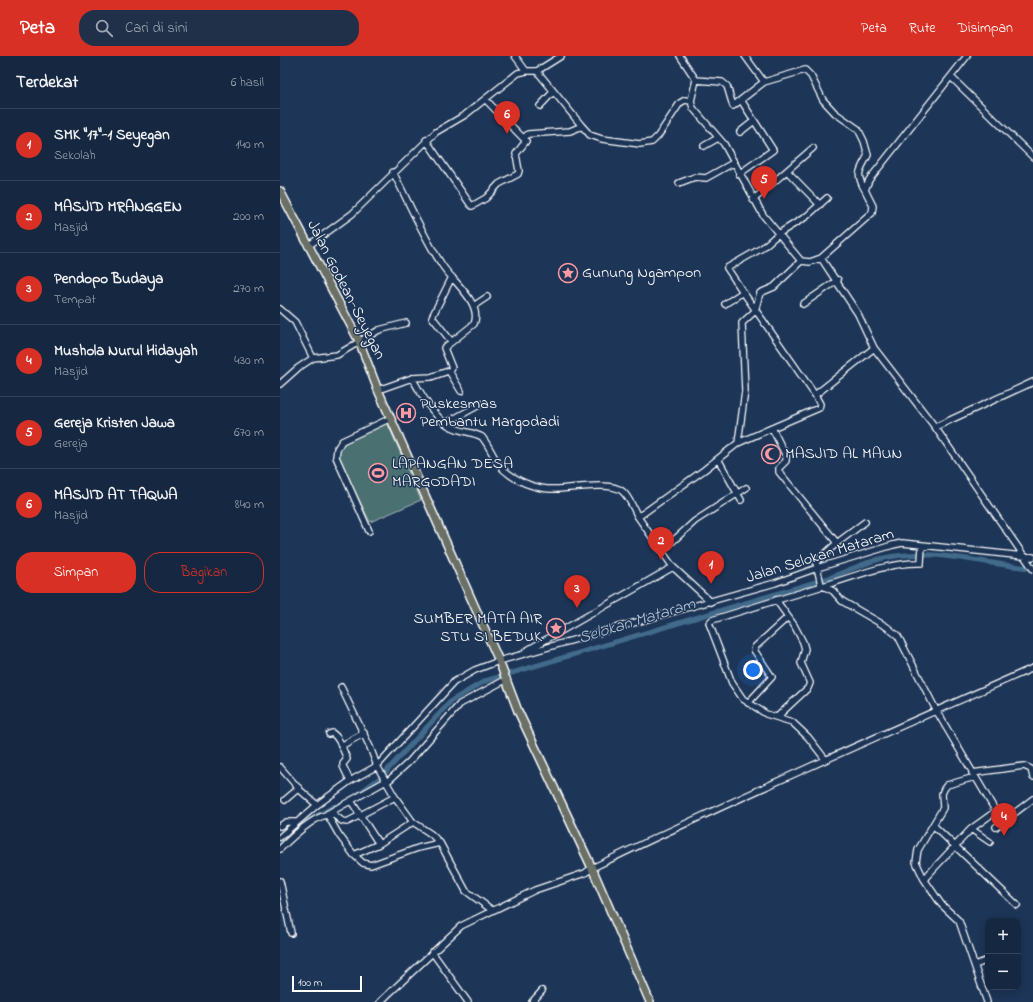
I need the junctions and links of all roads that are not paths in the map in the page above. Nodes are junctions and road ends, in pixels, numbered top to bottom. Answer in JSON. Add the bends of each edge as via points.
{"nodes":[{"id":1,"x":515,"y":56,"type":"edge"},
{"id":2,"x":561,"y":56,"type":"edge"},
{"id":3,"x":680,"y":56,"type":"edge"},
{"id":4,"x":745,"y":56,"type":"edge"},
{"id":5,"x":967,"y":56,"type":"edge"},
{"id":6,"x":526,"y":71,"type":"junction"},
{"id":7,"x":538,"y":72,"type":"junction"},
{"id":8,"x":950,"y":77,"type":"junction"},
{"id":9,"x":696,"y":80,"type":"junction"},
{"id":10,"x":764,"y":82,"type":"junction"},
{"id":11,"x":553,"y":92,"type":"junction"},
{"id":12,"x":485,"y":99,"type":"junction"},
{"id":13,"x":740,"y":100,"type":"junction"},
{"id":14,"x":692,"y":101,"type":"junction"},
{"id":15,"x":540,"y":106,"type":"dead end"},
{"id":16,"x":754,"y":121,"type":"junction"},
{"id":17,"x":582,"y":126,"type":"junction"},
{"id":18,"x":740,"y":132,"type":"dead end"},
{"id":19,"x":524,"y":138,"type":"junction"},
{"id":20,"x":718,"y":138,"type":"junction"},
{"id":21,"x":426,"y":140,"type":"junction"},
{"id":22,"x":704,"y":146,"type":"dead end"},
{"id":23,"x":813,"y":148,"type":"dead end"},
{"id":24,"x":1033,"y":157,"type":"edge"},
{"id":25,"x":734,"y":163,"type":"junction"},
{"id":26,"x":787,"y":171,"type":"junction"},
{"id":27,"x":393,"y":172,"type":"junction"},
{"id":28,"x":739,"y":174,"type":"junction"},
{"id":29,"x":679,"y":183,"type":"dead end"},
{"id":30,"x":865,"y":190,"type":"junction"},
{"id":31,"x":280,"y":191,"type":"edge"},
{"id":32,"x":827,"y":198,"type":"dead end"},
{"id":33,"x":753,"y":200,"type":"junction"},
{"id":34,"x":820,"y":204,"type":"junction"},
{"id":35,"x":778,"y":234,"type":"junction"},
{"id":36,"x":308,"y":246,"type":"junction"},
{"id":37,"x":821,"y":258,"type":"junction"},
{"id":38,"x":801,"y":261,"type":"junction"},
{"id":39,"x":452,"y":277,"type":"junction"},
{"id":40,"x":838,"y":280,"type":"junction"},
{"id":41,"x":742,"y":292,"type":"junction"},
{"id":42,"x":487,"y":297,"type":"dead end"},
{"id":43,"x":725,"y":304,"type":"dead end"},
{"id":44,"x":803,"y":304,"type":"dead end"},
{"id":45,"x":475,"y":305,"type":"junction"},
{"id":46,"x":280,"y":309,"type":"edge"},
{"id":47,"x":755,"y":311,"type":"junction"},
{"id":48,"x":406,"y":323,"type":"dead end"},
{"id":49,"x":359,"y":341,"type":"junction"},
{"id":50,"x":451,"y":342,"type":"junction"},
{"id":51,"x":874,"y":348,"type":"junction"},
{"id":52,"x":313,"y":358,"type":"junction"},
{"id":53,"x":449,"y":371,"type":"junction"},
{"id":54,"x":412,"y":378,"type":"junction"},
{"id":55,"x":1033,"y":382,"type":"edge"},
{"id":56,"x":280,"y":384,"type":"edge"},
{"id":57,"x":378,"y":390,"type":"junction"},
{"id":58,"x":461,"y":391,"type":"dead end"},
{"id":59,"x":815,"y":395,"type":"junction"},
{"id":60,"x":481,"y":404,"type":"dead end"},
{"id":61,"x":391,"y":418,"type":"junction"},
{"id":62,"x":446,"y":424,"type":"junction"},
{"id":63,"x":935,"y":427,"type":"junction"},
{"id":64,"x":772,"y":428,"type":"junction"},
{"id":65,"x":738,"y":443,"type":"junction"},
{"id":66,"x":718,"y":459,"type":"junction"},
{"id":67,"x":741,"y":490,"type":"junction"},
{"id":68,"x":741,"y":500,"type":"dead end"},
{"id":69,"x":638,"y":517,"type":"junction"},
{"id":70,"x":865,"y":522,"type":"dead end"},
{"id":71,"x":369,"y":531,"type":"dead end"},
{"id":72,"x":837,"y":543,"type":"junction"},
{"id":73,"x":922,"y":548,"type":"junction"},
{"id":74,"x":662,"y":551,"type":"junction"},
{"id":75,"x":1024,"y":556,"type":"junction"},
{"id":76,"x":1033,"y":557,"type":"edge"},
{"id":77,"x":674,"y":567,"type":"junction"},
{"id":78,"x":817,"y":568,"type":"junction"},
{"id":79,"x":1033,"y":569,"type":"edge"},
{"id":80,"x":822,"y":585,"type":"junction"},
{"id":81,"x":776,"y":600,"type":"junction"},
{"id":82,"x":711,"y":602,"type":"junction"},
{"id":83,"x":788,"y":617,"type":"junction"},
{"id":84,"x":517,"y":656,"type":"junction"},
{"id":85,"x":500,"y":663,"type":"junction"},
{"id":86,"x":1033,"y":668,"type":"edge"},
{"id":87,"x":506,"y":678,"type":"junction"},
{"id":88,"x":341,"y":687,"type":"dead end"},
{"id":89,"x":748,"y":703,"type":"junction"},
{"id":90,"x":936,"y":710,"type":"junction"},
{"id":91,"x":777,"y":717,"type":"junction"},
{"id":92,"x":364,"y":733,"type":"junction"},
{"id":93,"x":328,"y":734,"type":"dead end"},
{"id":94,"x":341,"y":746,"type":"junction"},
{"id":95,"x":825,"y":759,"type":"junction"},
{"id":96,"x":280,"y":767,"type":"edge"},
{"id":97,"x":379,"y":769,"type":"junction"},
{"id":98,"x":974,"y":775,"type":"junction"},
{"id":99,"x":1033,"y":777,"type":"edge"},
{"id":100,"x":386,"y":780,"type":"junction"},
{"id":101,"x":350,"y":781,"type":"junction"},
{"id":102,"x":299,"y":788,"type":"junction"},
{"id":103,"x":395,"y":797,"type":"junction"},
{"id":104,"x":1033,"y":799,"type":"edge"},
{"id":105,"x":285,"y":800,"type":"dead end"},
{"id":106,"x":351,"y":801,"type":"junction"},
{"id":107,"x":317,"y":805,"type":"junction"},
{"id":108,"x":996,"y":811,"type":"junction"},
{"id":109,"x":327,"y":814,"type":"junction"},
{"id":110,"x":360,"y":815,"type":"junction"},
{"id":111,"x":295,"y":822,"type":"junction"},
{"id":112,"x":413,"y":822,"type":"junction"},
{"id":113,"x":1002,"y":822,"type":"junction"},
{"id":114,"x":933,"y":825,"type":"junction"},
{"id":115,"x":280,"y":826,"type":"edge"},
{"id":116,"x":996,"y":827,"type":"dead end"},
{"id":117,"x":971,"y":829,"type":"junction"},
{"id":118,"x":280,"y":837,"type":"edge"},
{"id":119,"x":990,"y":842,"type":"dead end"},
{"id":120,"x":440,"y":843,"type":"junction"},
{"id":121,"x":379,"y":844,"type":"junction"},
{"id":122,"x":955,"y":846,"type":"junction"},
{"id":123,"x":280,"y":849,"type":"edge"},
{"id":124,"x":359,"y":852,"type":"junction"},
{"id":125,"x":592,"y":868,"type":"junction"},
{"id":126,"x":924,"y":879,"type":"junction"},
{"id":127,"x":280,"y":881,"type":"edge"},
{"id":128,"x":1017,"y":905,"type":"dead end"},
{"id":129,"x":492,"y":910,"type":"junction"},
{"id":130,"x":291,"y":933,"type":"dead end"},
{"id":131,"x":432,"y":952,"type":"junction"},
{"id":132,"x":985,"y":961,"type":"edge"},
{"id":133,"x":976,"y":965,"type":"junction"},
{"id":134,"x":542,"y":991,"type":"dead end"},
{"id":135,"x":380,"y":1002,"type":"edge"},
{"id":136,"x":468,"y":1002,"type":"edge"},
{"id":137,"x":532,"y":1002,"type":"edge"},
{"id":138,"x":650,"y":1002,"type":"edge"},
{"id":139,"x":987,"y":1002,"type":"edge"}],
"edges":[{"from":1,"to":6,"type":"street"},
{"from":2,"to":7,"type":"street"},
{"from":3,"to":9,"type":"street"},
{"from":4,"to":10,"type":"street"},
{"from":5,"to":8,"type":"street"},
{"from":6,"to":7,"type":"street"},
{"from":6,"to":12,"type":"street","via":[[518,73]]},
{"from":7,"to":11,"type":"street"},
{"from":8,"to":24,"type":"street"},
{"from":8,"to":30,"type":"street","via":[[872,175]]},
{"from":9,"to":13,"type":"street","via":[[722,82],[727,86],[731,105]]},
{"from":9,"to":14,"type":"street"},
{"from":10,"to":13,"type":"street"},
{"from":10,"to":30,"type":"street","via":[[802,69],[808,72],[823,100],[835,114],[858,129],[864,141],[868,155],[858,178]]},
{"from":11,"to":15,"type":"street"},
{"from":11,"to":17,"type":"street"},
{"from":12,"to":19,"type":"street"},
{"from":12,"to":21,"type":"street"},
{"from":13,"to":16,"type":"street"},
{"from":14,"to":17,"type":"street","via":[[685,100],[680,103],[656,139],[647,143],[602,140],[590,135]]},
{"from":14,"to":20,"type":"street","via":[[693,108]]},
{"from":16,"to":18,"type":"street"},
{"from":16,"to":28,"type":"street","via":[[773,150]]},
{"from":17,"to":19,"type":"street","via":[[570,132],[528,134]]},
{"from":19,"to":21,"type":"street","via":[[526,142],[516,154],[518,174],[499,184],[486,198],[472,206]]},
{"from":20,"to":22,"type":"street"},
{"from":20,"to":25,"type":"street"},
{"from":21,"to":27,"type":"street"},
{"from":23,"to":26,"type":"street"},
{"from":25,"to":28,"type":"street"},
{"from":25,"to":29,"type":"street","via":[[706,178],[695,177]]},
{"from":26,"to":33,"type":"street"},
{"from":26,"to":34,"type":"street"},
{"from":27,"to":36,"type":"street","via":[[352,214]]},
{"from":27,"to":39,"type":"street","via":[[442,265]]},
{"from":28,"to":33,"type":"street"},
{"from":30,"to":37,"type":"street","via":[[873,206],[872,213]]},
{"from":31,"to":36,"type":"main road","name":"Jalan Godean-Seyegan"},
{"from":32,"to":34,"type":"street"},
{"from":33,"to":35,"type":"street"},
{"from":34,"to":35,"type":"street","via":[[807,216]]},
{"from":35,"to":38,"type":"street"},
{"from":35,"to":41,"type":"street","via":[[759,250],[727,268]]},
{"from":36,"to":49,"type":"main road","name":"Jalan Godean-Seyegan"},
{"from":37,"to":38,"type":"street","via":[[810,262]]},
{"from":37,"to":40,"type":"street"},
{"from":38,"to":47,"type":"street","via":[[774,287],[760,293]]},
{"from":39,"to":45,"type":"street"},
{"from":39,"to":50,"type":"street","via":[[432,317]]},
{"from":40,"to":44,"type":"street"},
{"from":40,"to":51,"type":"street"},
{"from":41,"to":43,"type":"street"},
{"from":41,"to":47,"type":"street"},
{"from":42,"to":45,"type":"street"},
{"from":45,"to":50,"type":"street","via":[[474,324]]},
{"from":46,"to":52,"type":"street","via":[[295,322]]},
{"from":47,"to":59,"type":"street"},
{"from":47,"to":65,"type":"street","via":[[741,326],[745,391]]},
{"from":48,"to":49,"type":"street","via":[[379,330]]},
{"from":49,"to":52,"type":"street","via":[[337,355]]},
{"from":49,"to":57,"type":"main road","name":"Jalan Godean-Seyegan"},
{"from":50,"to":53,"type":"street","via":[[445,346],[444,351],[452,368]]},
{"from":51,"to":59,"type":"street"},
{"from":51,"to":63,"type":"street"},
{"from":52,"to":56,"type":"street"},
{"from":53,"to":54,"type":"street","via":[[430,377]]},
{"from":53,"to":58,"type":"street"},
{"from":54,"to":57,"type":"street"},
{"from":54,"to":62,"type":"street","via":[[430,406]]},
{"from":55,"to":63,"type":"street"},
{"from":57,"to":61,"type":"main road","name":"Jalan Godean-Seyegan"},
{"from":59,"to":64,"type":"street","via":[[820,404],[819,408]]},
{"from":60,"to":62,"type":"street"},
{"from":61,"to":71,"type":"street","via":[[342,442],[337,449],[336,457]]},
{"from":61,"to":85,"type":"main road","name":"Jalan Godean-Seyegan"},
{"from":62,"to":69,"type":"street","via":[[482,437],[501,467],[522,481],[554,490],[586,486],[618,489],[625,493]]},
{"from":63,"to":75,"type":"street"},
{"from":64,"to":65,"type":"street"},
{"from":64,"to":72,"type":"street","via":[[786,456],[786,461],[779,468],[779,472]]},
{"from":65,"to":66,"type":"street"},
{"from":66,"to":67,"type":"street"},
{"from":66,"to":69,"type":"street"},
{"from":67,"to":68,"type":"street"},
{"from":67,"to":74,"type":"street","via":[[694,521]]},
{"from":69,"to":74,"type":"street"},
{"from":70,"to":72,"type":"street"},
{"from":72,"to":78,"type":"street","via":[[816,561]]},
{"from":73,"to":75,"type":"street","name":"Jalan Selokan Mataram"},
{"from":73,"to":78,"type":"street","name":"Jalan Selokan Mataram","via":[[902,543]]},
{"from":73,"to":80,"type":"street","via":[[921,563],[897,565]]},
{"from":74,"to":77,"type":"street"},
{"from":75,"to":76,"type":"street","name":"Jalan Selokan Mataram"},
{"from":75,"to":79,"type":"street"},
{"from":77,"to":82,"type":"street"},
{"from":77,"to":84,"type":"street"},
{"from":78,"to":80,"type":"street"},
{"from":78,"to":82,"type":"street","name":"Jalan Selokan Mataram"},
{"from":80,"to":81,"type":"street"},
{"from":80,"to":90,"type":"street","via":[[833,591],[842,602],[894,632]]},
{"from":81,"to":83,"type":"street"},
{"from":81,"to":89,"type":"street","via":[[709,622],[732,683]]},
{"from":82,"to":84,"type":"street","name":"Jalan Selokan Mataram"},
{"from":83,"to":89,"type":"street","via":[[755,647],[754,650],[772,677]]},
{"from":83,"to":91,"type":"street","via":[[803,642],[805,649],[801,663],[810,683],[808,688]]},
{"from":84,"to":85,"type":"street","name":"Jalan Selokan Mataram"},
{"from":85,"to":87,"type":"main road","name":"Jalan Godean-Seyegan"},
{"from":85,"to":97,"type":"street","name":"Jalan Selokan Mataram","via":[[475,670],[454,682]]},
{"from":86,"to":90,"type":"street"},
{"from":87,"to":100,"type":"street","via":[[460,704],[409,762]]},
{"from":87,"to":125,"type":"main road","name":"Jalan Godean-Seyegan","via":[[518,711]]},
{"from":88,"to":92,"type":"street"},
{"from":89,"to":91,"type":"street","via":[[766,714]]},
{"from":90,"to":95,"type":"street"},
{"from":90,"to":98,"type":"street"},
{"from":91,"to":95,"type":"street","via":[[795,725],[813,742]]},
{"from":92,"to":94,"type":"street"},
{"from":92,"to":97,"type":"street"},
{"from":93,"to":94,"type":"street","via":[[334,734]]},
{"from":94,"to":101,"type":"street","via":[[347,759],[343,764]]},
{"from":95,"to":125,"type":"street"},
{"from":96,"to":102,"type":"street"},
{"from":97,"to":100,"type":"street"},
{"from":97,"to":101,"type":"street","name":"Jalan Selokan Mataram"},
{"from":98,"to":99,"type":"street","via":[[1024,766],[1031,769]]},
{"from":98,"to":108,"type":"street"},
{"from":98,"to":114,"type":"street","via":[[947,785],[942,794],[943,808]]},
{"from":100,"to":103,"type":"street"},
{"from":100,"to":106,"type":"street"},
{"from":101,"to":107,"type":"street","name":"Jalan Selokan Mataram"},
{"from":102,"to":105,"type":"street"},
{"from":102,"to":107,"type":"street"},
{"from":103,"to":110,"type":"street"},
{"from":103,"to":112,"type":"street"},
{"from":104,"to":113,"type":"street"},
{"from":106,"to":109,"type":"street"},
{"from":106,"to":110,"type":"street"},
{"from":107,"to":111,"type":"street","name":"Jalan Selokan Mataram"},
{"from":108,"to":113,"type":"street"},
{"from":108,"to":117,"type":"street"},
{"from":109,"to":110,"type":"street","via":[[333,814],[347,822]]},
{"from":109,"to":123,"type":"street","via":[[301,828]]},
{"from":109,"to":124,"type":"street","via":[[339,835]]},
{"from":110,"to":121,"type":"street"},
{"from":111,"to":115,"type":"street","via":[[286,822]]},
{"from":111,"to":118,"type":"street","name":"Jalan Selokan Mataram"},
{"from":112,"to":120,"type":"street"},
{"from":112,"to":121,"type":"street"},
{"from":113,"to":116,"type":"street"},
{"from":114,"to":122,"type":"street"},
{"from":114,"to":126,"type":"street","via":[[915,857],[916,865]]},
{"from":117,"to":119,"type":"street"},
{"from":117,"to":122,"type":"street"},
{"from":120,"to":124,"type":"street","via":[[371,865],[363,863]]},
{"from":120,"to":129,"type":"street","via":[[466,892]]},
{"from":121,"to":124,"type":"street"},
{"from":122,"to":126,"type":"street"},
{"from":122,"to":128,"type":"street"},
{"from":125,"to":129,"type":"street"},
{"from":125,"to":138,"type":"main road","name":"Jalan Godean-Seyegan"},
{"from":126,"to":133,"type":"street","via":[[941,904],[959,921]]},
{"from":127,"to":130,"type":"street"},
{"from":129,"to":131,"type":"street","via":[[461,926]]},
{"from":131,"to":135,"type":"street"},
{"from":131,"to":136,"type":"street"},
{"from":132,"to":133,"type":"street"},
{"from":133,"to":139,"type":"street"},
{"from":134,"to":137,"type":"street"}]}
